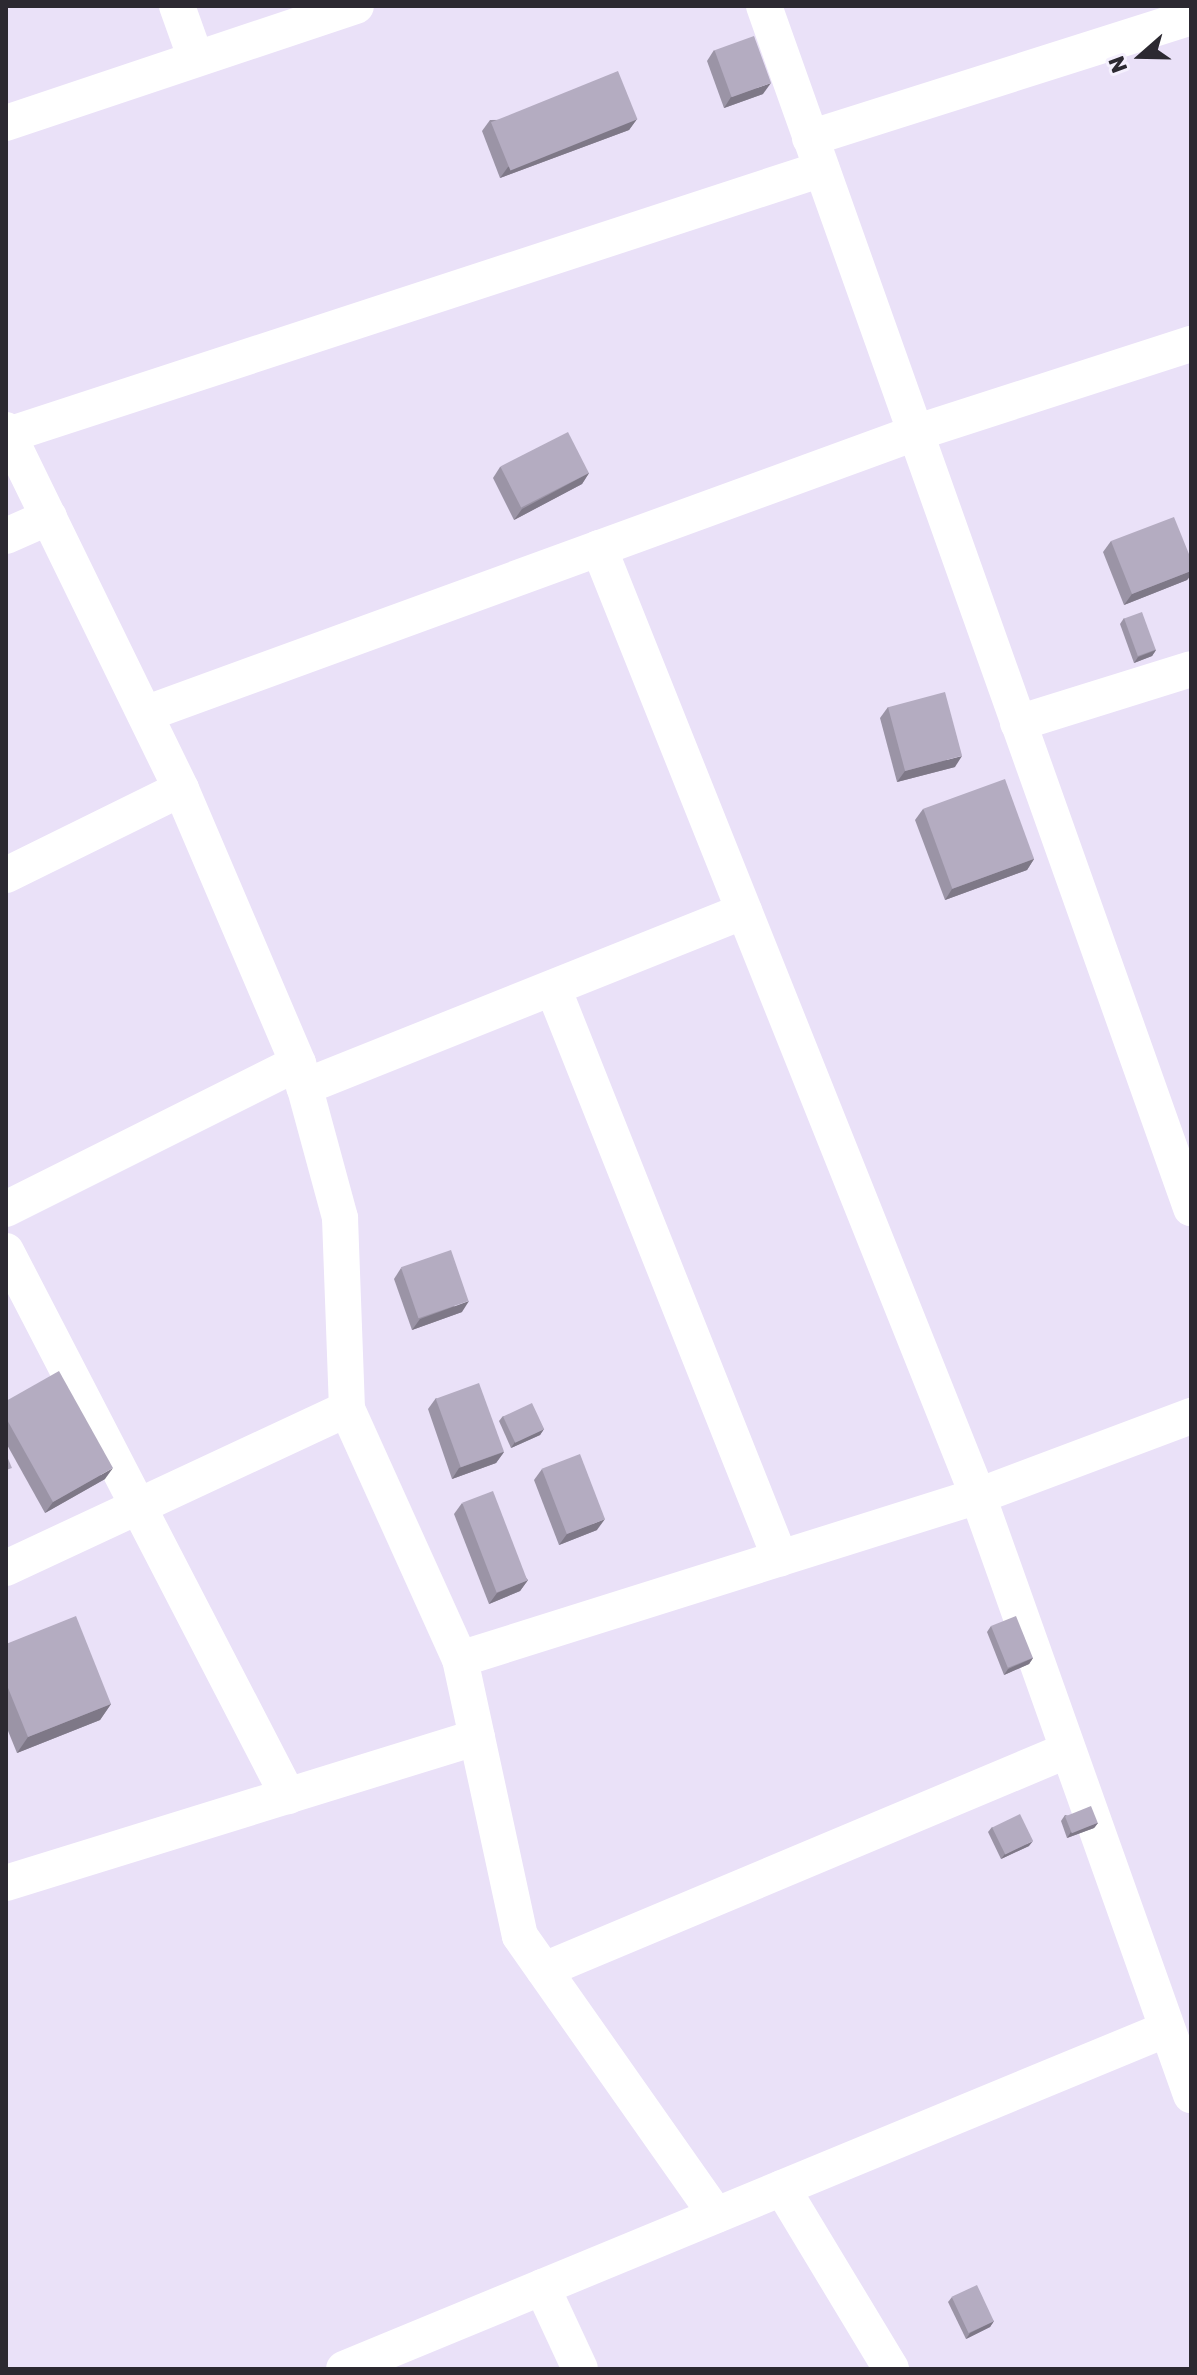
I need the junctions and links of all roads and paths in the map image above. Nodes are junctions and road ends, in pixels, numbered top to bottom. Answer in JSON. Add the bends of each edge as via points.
{"nodes":[{"id":1,"x":177,"y":6,"type":"edge"},
{"id":2,"x":356,"y":6,"type":"edge"},
{"id":3,"x":764,"y":6,"type":"edge"},
{"id":4,"x":1191,"y":17,"type":"edge"},
{"id":5,"x":196,"y":59,"type":"junction"},
{"id":6,"x":6,"y":123,"type":"edge"},
{"id":7,"x":816,"y":153,"type":"junction"},
{"id":8,"x":1191,"y":344,"type":"edge"},
{"id":9,"x":7,"y":433,"type":"edge"},
{"id":10,"x":915,"y":433,"type":"junction"},
{"id":11,"x":49,"y":517,"type":"junction"},
{"id":12,"x":6,"y":536,"type":"edge"},
{"id":13,"x":599,"y":548,"type":"junction"},
{"id":14,"x":1191,"y":669,"type":"edge"},
{"id":15,"x":145,"y":714,"type":"junction"},
{"id":16,"x":1018,"y":723,"type":"junction"},
{"id":17,"x":181,"y":789,"type":"junction"},
{"id":18,"x":6,"y":875,"type":"edge"},
{"id":19,"x":744,"y":911,"type":"junction"},
{"id":20,"x":553,"y":988,"type":"junction"},
{"id":21,"x":301,"y":1075,"type":"junction"},
{"id":22,"x":1191,"y":1208,"type":"edge"},
{"id":23,"x":6,"y":1209,"type":"edge"},
{"id":24,"x":6,"y":1251,"type":"edge"},
{"id":25,"x":347,"y":1409,"type":"junction"},
{"id":26,"x":1191,"y":1416,"type":"edge"},
{"id":27,"x":978,"y":1496,"type":"junction"},
{"id":28,"x":138,"y":1506,"type":"junction"},
{"id":29,"x":780,"y":1558,"type":"junction"},
{"id":30,"x":6,"y":1568,"type":"edge"},
{"id":31,"x":460,"y":1659,"type":"junction"},
{"id":32,"x":477,"y":1737,"type":"junction"},
{"id":33,"x":1068,"y":1750,"type":"junction"},
{"id":34,"x":288,"y":1796,"type":"junction"},
{"id":35,"x":6,"y":1883,"type":"edge"},
{"id":36,"x":544,"y":1970,"type":"junction"},
{"id":37,"x":1167,"y":2029,"type":"junction"},
{"id":38,"x":1191,"y":2095,"type":"edge"},
{"id":39,"x":782,"y":2188,"type":"junction"},
{"id":40,"x":716,"y":2215,"type":"junction"},
{"id":41,"x":542,"y":2287,"type":"junction"},
{"id":42,"x":344,"y":2369,"type":"edge"},
{"id":43,"x":580,"y":2369,"type":"edge"},
{"id":44,"x":891,"y":2369,"type":"edge"}],
"edges":[{"from":1,"to":5,"type":"street"},
{"from":2,"to":5,"type":"street"},
{"from":3,"to":7,"type":"street"},
{"from":4,"to":7,"type":"street"},
{"from":5,"to":6,"type":"street"},
{"from":7,"to":9,"type":"street"},
{"from":7,"to":10,"type":"street"},
{"from":8,"to":10,"type":"street"},
{"from":9,"to":11,"type":"street"},
{"from":10,"to":13,"type":"street"},
{"from":10,"to":16,"type":"street"},
{"from":11,"to":12,"type":"street"},
{"from":11,"to":15,"type":"street"},
{"from":13,"to":15,"type":"street"},
{"from":13,"to":19,"type":"street"},
{"from":14,"to":16,"type":"street"},
{"from":15,"to":17,"type":"street"},
{"from":16,"to":22,"type":"street"},
{"from":17,"to":18,"type":"street"},
{"from":17,"to":21,"type":"street"},
{"from":19,"to":20,"type":"street"},
{"from":19,"to":27,"type":"street"},
{"from":20,"to":21,"type":"street"},
{"from":20,"to":29,"type":"street"},
{"from":21,"to":23,"type":"street"},
{"from":21,"to":25,"type":"street","via":[[340,1218]]},
{"from":24,"to":28,"type":"street"},
{"from":25,"to":28,"type":"street"},
{"from":25,"to":31,"type":"street"},
{"from":26,"to":27,"type":"street"},
{"from":27,"to":29,"type":"street"},
{"from":27,"to":33,"type":"street"},
{"from":28,"to":30,"type":"street"},
{"from":28,"to":34,"type":"street"},
{"from":29,"to":31,"type":"street"},
{"from":31,"to":32,"type":"street"},
{"from":32,"to":34,"type":"street"},
{"from":32,"to":36,"type":"street","via":[[520,1936]]},
{"from":33,"to":36,"type":"street"},
{"from":33,"to":37,"type":"street"},
{"from":34,"to":35,"type":"street"},
{"from":36,"to":40,"type":"street"},
{"from":37,"to":38,"type":"street"},
{"from":37,"to":39,"type":"street"},
{"from":39,"to":40,"type":"street"},
{"from":39,"to":44,"type":"street"},
{"from":40,"to":41,"type":"street"},
{"from":41,"to":42,"type":"street"},
{"from":41,"to":43,"type":"street"}]}
